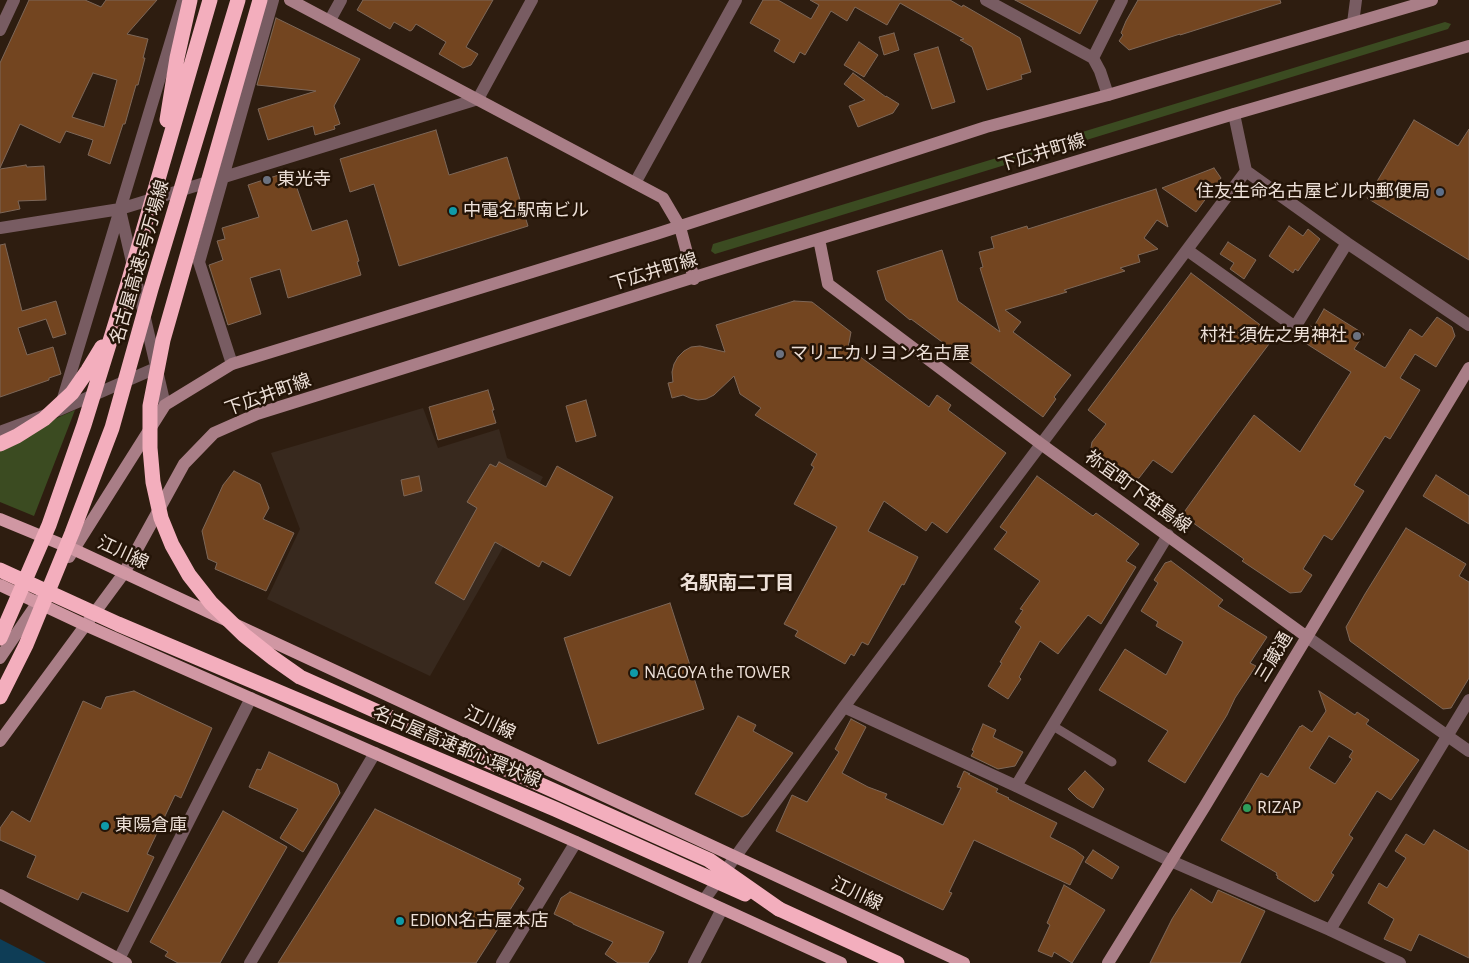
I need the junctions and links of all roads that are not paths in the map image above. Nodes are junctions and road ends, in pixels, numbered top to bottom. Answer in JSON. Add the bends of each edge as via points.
{"nodes":[{"id":1,"x":14,"y":0,"type":"edge"},
{"id":2,"x":184,"y":0,"type":"edge"},
{"id":3,"x":190,"y":0,"type":"edge"},
{"id":4,"x":210,"y":0,"type":"edge"},
{"id":5,"x":238,"y":0,"type":"edge"},
{"id":6,"x":260,"y":0,"type":"edge"},
{"id":7,"x":273,"y":0,"type":"edge"},
{"id":8,"x":290,"y":0,"type":"edge"},
{"id":9,"x":341,"y":0,"type":"edge"},
{"id":10,"x":532,"y":0,"type":"edge"},
{"id":11,"x":736,"y":0,"type":"edge"},
{"id":12,"x":986,"y":0,"type":"edge"},
{"id":13,"x":1122,"y":0,"type":"edge"},
{"id":14,"x":1356,"y":0,"type":"edge"},
{"id":15,"x":1432,"y":0,"type":"edge"},
{"id":16,"x":330,"y":20,"type":"junction"},
{"id":17,"x":1353,"y":23,"type":"junction"},
{"id":18,"x":0,"y":30,"type":"edge"},
{"id":19,"x":1469,"y":46,"type":"edge"},
{"id":20,"x":1093,"y":58,"type":"junction"},
{"id":21,"x":1108,"y":95,"type":"junction"},
{"id":22,"x":478,"y":99,"type":"junction"},
{"id":23,"x":1234,"y":114,"type":"junction"},
{"id":24,"x":1246,"y":171,"type":"junction"},
{"id":25,"x":223,"y":178,"type":"junction"},
{"id":26,"x":635,"y":183,"type":"junction"},
{"id":27,"x":120,"y":210,"type":"junction"},
{"id":28,"x":680,"y":227,"type":"junction"},
{"id":29,"x":0,"y":228,"type":"edge"},
{"id":30,"x":819,"y":239,"type":"junction"},
{"id":31,"x":1347,"y":242,"type":"junction"},
{"id":32,"x":1186,"y":250,"type":"junction"},
{"id":33,"x":694,"y":279,"type":"junction"},
{"id":34,"x":1469,"y":325,"type":"edge"},
{"id":35,"x":232,"y":364,"type":"junction"},
{"id":36,"x":156,"y":368,"type":"junction"},
{"id":37,"x":1469,"y":368,"type":"edge"},
{"id":38,"x":164,"y":405,"type":"junction"},
{"id":39,"x":59,"y":410,"type":"junction"},
{"id":40,"x":0,"y":432,"type":"edge"},
{"id":41,"x":0,"y":444,"type":"edge"},
{"id":42,"x":1041,"y":444,"type":"junction"},
{"id":43,"x":0,"y":519,"type":"edge"},
{"id":44,"x":1168,"y":535,"type":"junction"},
{"id":45,"x":75,"y":550,"type":"junction"},
{"id":46,"x":0,"y":570,"type":"edge"},
{"id":47,"x":124,"y":573,"type":"junction"},
{"id":48,"x":0,"y":585,"type":"edge"},
{"id":49,"x":37,"y":602,"type":"junction"},
{"id":50,"x":85,"y":625,"type":"junction"},
{"id":51,"x":1307,"y":637,"type":"junction"},
{"id":52,"x":0,"y":638,"type":"edge"},
{"id":53,"x":0,"y":658,"type":"edge"},
{"id":54,"x":0,"y":697,"type":"edge"},
{"id":55,"x":251,"y":698,"type":"junction"},
{"id":56,"x":1469,"y":700,"type":"edge"},
{"id":57,"x":844,"y":707,"type":"junction"},
{"id":58,"x":1053,"y":726,"type":"junction"},
{"id":59,"x":1447,"y":735,"type":"junction"},
{"id":60,"x":0,"y":741,"type":"edge"},
{"id":61,"x":1469,"y":751,"type":"edge"},
{"id":62,"x":375,"y":753,"type":"junction"},
{"id":63,"x":1112,"y":762,"type":"dead end"},
{"id":64,"x":1016,"y":786,"type":"junction"},
{"id":65,"x":576,"y":842,"type":"junction"},
{"id":66,"x":735,"y":856,"type":"junction"},
{"id":67,"x":1171,"y":861,"type":"junction"},
{"id":68,"x":0,"y":895,"type":"edge"},
{"id":69,"x":704,"y":900,"type":"junction"},
{"id":70,"x":722,"y":909,"type":"junction"},
{"id":71,"x":779,"y":909,"type":"junction"},
{"id":72,"x":1330,"y":930,"type":"junction"},
{"id":73,"x":123,"y":961,"type":"edge"},
{"id":74,"x":250,"y":963,"type":"edge"},
{"id":75,"x":502,"y":963,"type":"edge"},
{"id":76,"x":694,"y":963,"type":"edge"},
{"id":77,"x":840,"y":963,"type":"edge"},
{"id":78,"x":897,"y":963,"type":"edge"},
{"id":79,"x":964,"y":963,"type":"edge"},
{"id":80,"x":1108,"y":963,"type":"edge"},
{"id":81,"x":1400,"y":963,"type":"edge"}],
"edges":[{"from":1,"to":18,"type":"street"},
{"from":2,"to":27,"type":"street"},
{"from":3,"to":41,"type":"highway","bridge":true,"via":[[177,58],[152,216],[136,270],[112,329],[72,393],[44,419]]},
{"from":4,"to":52,"type":"highway","name":"名古屋高速5号万場線","bridge":true,"via":[[84,425],[49,525]]},
{"from":5,"to":54,"type":"highway","name":"名古屋高速5号万場線","bridge":true,"via":[[112,428],[26,645]]},
{"from":6,"to":71,"type":"highway","bridge":true,"via":[[163,340],[150,406],[153,482],[172,545],[189,575],[211,603],[244,635],[300,677],[709,860]]},
{"from":7,"to":25,"type":"street"},
{"from":8,"to":16,"type":"street"},
{"from":9,"to":16,"type":"street"},
{"from":10,"to":22,"type":"street"},
{"from":11,"to":26,"type":"street"},
{"from":12,"to":20,"type":"street"},
{"from":13,"to":20,"type":"street"},
{"from":14,"to":17,"type":"street"},
{"from":15,"to":17,"type":"street","name":"下広井町線"},
{"from":16,"to":22,"type":"street"},
{"from":17,"to":21,"type":"street","name":"下広井町線"},
{"from":19,"to":23,"type":"street","name":"下広井町線"},
{"from":20,"to":21,"type":"street"},
{"from":21,"to":28,"type":"street","name":"下広井町線","via":[[986,127]]},
{"from":22,"to":25,"type":"street"},
{"from":22,"to":26,"type":"street"},
{"from":23,"to":24,"type":"street"},
{"from":23,"to":30,"type":"street","name":"下広井町線"},
{"from":24,"to":31,"type":"street"},
{"from":24,"to":32,"type":"street"},
{"from":25,"to":27,"type":"street"},
{"from":25,"to":35,"type":"street","via":[[199,262]]},
{"from":26,"to":28,"type":"street","via":[[663,198]]},
{"from":27,"to":29,"type":"street"},
{"from":27,"to":36,"type":"street"},
{"from":27,"to":39,"type":"street"},
{"from":28,"to":33,"type":"street"},
{"from":28,"to":35,"type":"street","name":"下広井町線"},
{"from":30,"to":33,"type":"street","name":"下広井町線"},
{"from":30,"to":42,"type":"street","name":"祢宜町下笹島線","via":[[828,284]]},
{"from":31,"to":32,"type":"street","via":[[1295,327]]},
{"from":31,"to":34,"type":"street"},
{"from":32,"to":42,"type":"street"},
{"from":33,"to":47,"type":"street","name":"下広井町線","via":[[257,414],[214,433],[184,464]]},
{"from":35,"to":38,"type":"street","name":"下広井町線"},
{"from":36,"to":38,"type":"street"},
{"from":36,"to":39,"type":"street"},
{"from":37,"to":51,"type":"street","name":"三蔵通"},
{"from":38,"to":45,"type":"street","name":"下広井町線"},
{"from":39,"to":40,"type":"street"},
{"from":42,"to":44,"type":"street","name":"祢宜町下笹島線"},
{"from":42,"to":57,"type":"street"},
{"from":43,"to":45,"type":"main road","name":"江川線"},
{"from":44,"to":51,"type":"street","name":"祢宜町下笹島線"},
{"from":44,"to":58,"type":"street"},
{"from":45,"to":47,"type":"main road","name":"江川線"},
{"from":45,"to":49,"type":"street","name":"下広井町線"},
{"from":46,"to":71,"type":"highway","name":"名古屋高速都心環状線","bridge":true},
{"from":47,"to":50,"type":"street","name":"下広井町線"},
{"from":47,"to":66,"type":"main road","name":"江川線"},
{"from":48,"to":49,"type":"main road"},
{"from":49,"to":50,"type":"main road"},
{"from":49,"to":53,"type":"street","name":"下広井町線"},
{"from":50,"to":55,"type":"main road"},
{"from":50,"to":60,"type":"street","name":"下広井町線"},
{"from":51,"to":59,"type":"street","name":"祢宜町下笹島線"},
{"from":51,"to":67,"type":"street","name":"三蔵通"},
{"from":55,"to":62,"type":"main road"},
{"from":55,"to":73,"type":"street"},
{"from":56,"to":59,"type":"street"},
{"from":57,"to":64,"type":"street"},
{"from":57,"to":66,"type":"street"},
{"from":58,"to":63,"type":"lane"},
{"from":58,"to":64,"type":"street"},
{"from":59,"to":61,"type":"street","name":"祢宜町下笹島線"},
{"from":59,"to":72,"type":"street"},
{"from":62,"to":65,"type":"main road"},
{"from":62,"to":74,"type":"street"},
{"from":64,"to":67,"type":"street"},
{"from":65,"to":69,"type":"main road"},
{"from":65,"to":75,"type":"street"},
{"from":66,"to":69,"type":"street"},
{"from":66,"to":79,"type":"main road","name":"江川線"},
{"from":67,"to":72,"type":"street"},
{"from":67,"to":80,"type":"street","name":"三蔵通"},
{"from":68,"to":73,"type":"street"},
{"from":69,"to":70,"type":"main road"},
{"from":70,"to":76,"type":"street"},
{"from":70,"to":77,"type":"main road"},
{"from":71,"to":78,"type":"highway","name":"名古屋高速都心環状線"},
{"from":72,"to":81,"type":"street"}]}
